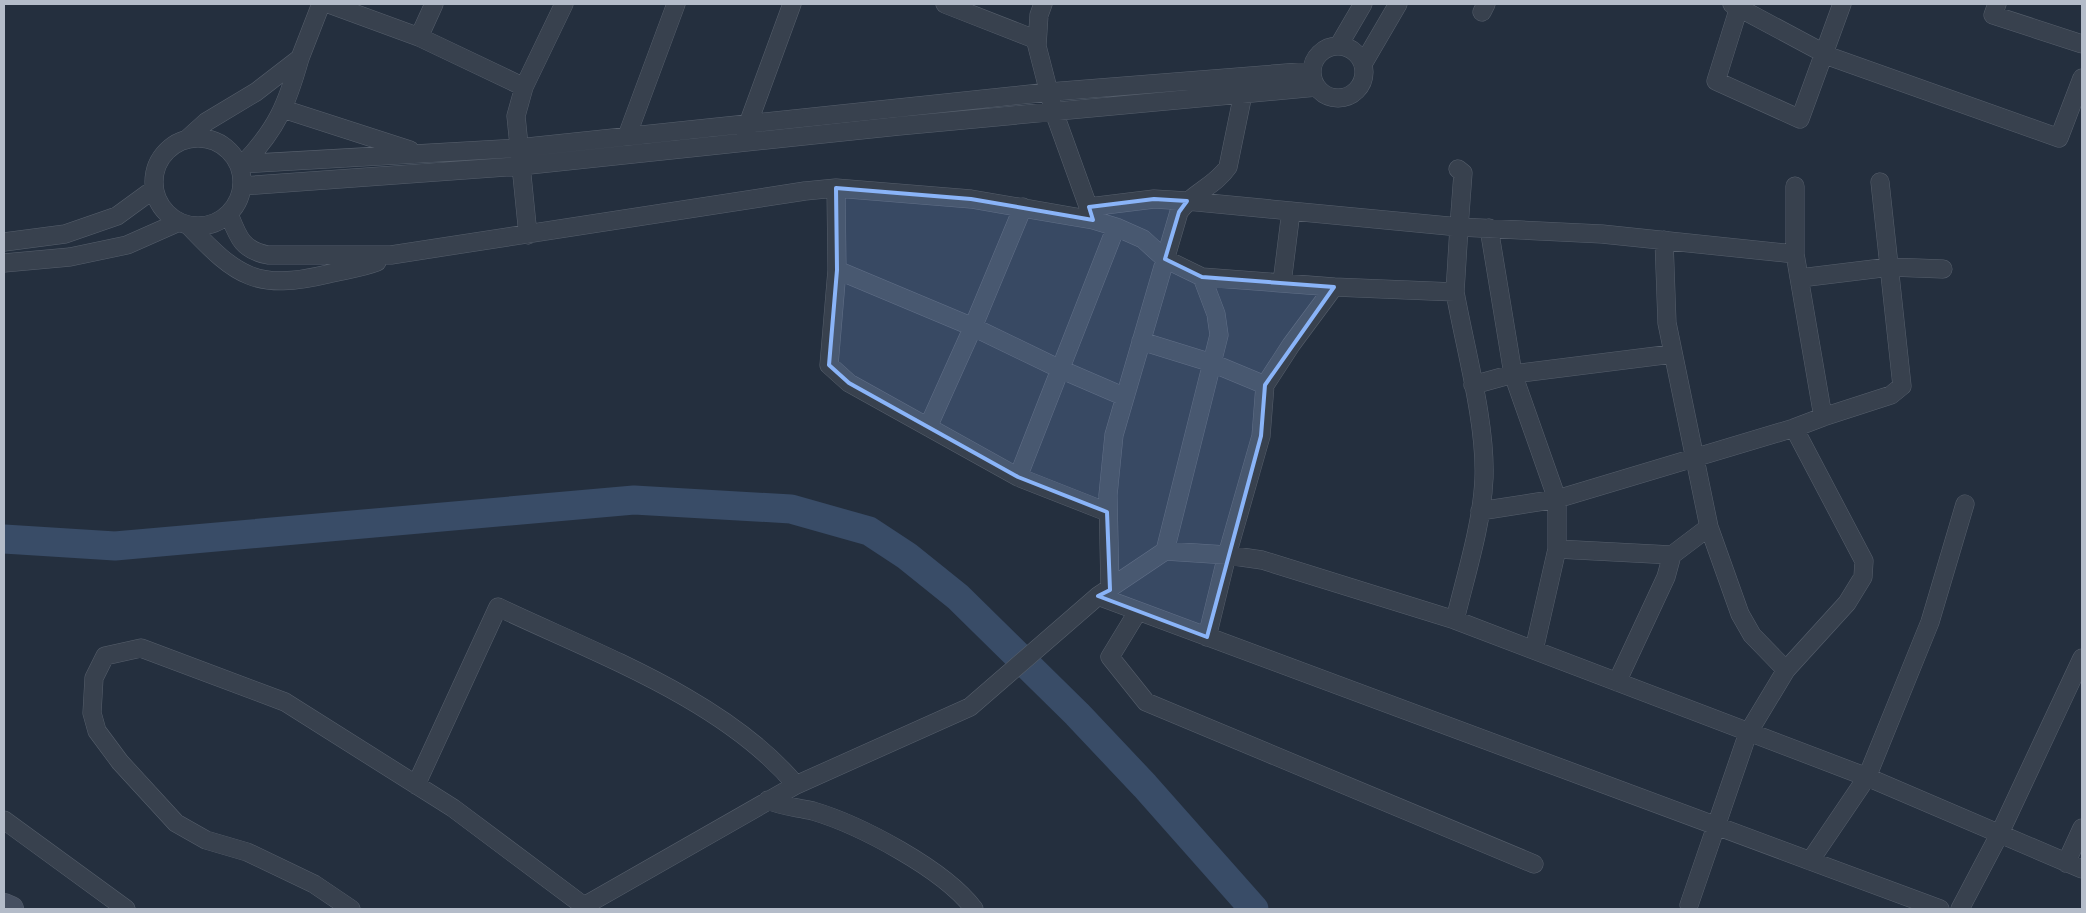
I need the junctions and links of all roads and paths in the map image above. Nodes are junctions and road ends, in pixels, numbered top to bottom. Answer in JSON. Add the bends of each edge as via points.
{"nodes":[{"id":1,"x":322,"y":4,"type":"edge"},
{"id":2,"x":329,"y":4,"type":"edge"},
{"id":3,"x":434,"y":4,"type":"edge"},
{"id":4,"x":564,"y":4,"type":"edge"},
{"id":5,"x":675,"y":4,"type":"edge"},
{"id":6,"x":792,"y":4,"type":"edge"},
{"id":7,"x":945,"y":4,"type":"edge"},
{"id":8,"x":1043,"y":4,"type":"edge"},
{"id":9,"x":1364,"y":4,"type":"edge"},
{"id":10,"x":1398,"y":4,"type":"edge"},
{"id":11,"x":1842,"y":4,"type":"edge"},
{"id":12,"x":1997,"y":4,"type":"edge"},
{"id":13,"x":1737,"y":5,"type":"edge"},
{"id":14,"x":419,"y":36,"type":"junction"},
{"id":15,"x":1038,"y":40,"type":"junction"},
{"id":16,"x":2082,"y":44,"type":"edge"},
{"id":17,"x":1339,"y":45,"type":"junction"},
{"id":18,"x":1824,"y":53,"type":"junction"},
{"id":19,"x":300,"y":58,"type":"junction"},
{"id":20,"x":1364,"y":64,"type":"junction"},
{"id":21,"x":2082,"y":78,"type":"edge"},
{"id":22,"x":1314,"y":79,"type":"junction"},
{"id":23,"x":524,"y":87,"type":"junction"},
{"id":24,"x":1049,"y":92,"type":"junction"},
{"id":25,"x":1243,"y":94,"type":"junction"},
{"id":26,"x":283,"y":109,"type":"junction"},
{"id":27,"x":1054,"y":112,"type":"junction"},
{"id":28,"x":748,"y":124,"type":"junction"},
{"id":29,"x":627,"y":136,"type":"junction"},
{"id":30,"x":186,"y":140,"type":"junction"},
{"id":31,"x":745,"y":142,"type":"junction"},
{"id":32,"x":518,"y":148,"type":"junction"},
{"id":33,"x":420,"y":154,"type":"junction"},
{"id":34,"x":241,"y":164,"type":"junction"},
{"id":35,"x":520,"y":166,"type":"junction"},
{"id":36,"x":1458,"y":169,"type":"dead end"},
{"id":37,"x":1880,"y":182,"type":"dead end"},
{"id":38,"x":242,"y":186,"type":"junction"},
{"id":39,"x":1795,"y":186,"type":"dead end"},
{"id":40,"x":836,"y":188,"type":"junction"},
{"id":41,"x":154,"y":189,"type":"junction"},
{"id":42,"x":1187,"y":200,"type":"junction"},
{"id":43,"x":1023,"y":207,"type":"junction"},
{"id":44,"x":1291,"y":211,"type":"junction"},
{"id":45,"x":229,"y":214,"type":"junction"},
{"id":46,"x":1091,"y":214,"type":"junction"},
{"id":47,"x":184,"y":224,"type":"junction"},
{"id":48,"x":1116,"y":227,"type":"junction"},
{"id":49,"x":1459,"y":227,"type":"junction"},
{"id":50,"x":1489,"y":228,"type":"junction"},
{"id":51,"x":528,"y":234,"type":"junction"},
{"id":52,"x":1664,"y":240,"type":"junction"},
{"id":53,"x":4,"y":242,"type":"edge"},
{"id":54,"x":1795,"y":254,"type":"junction"},
{"id":55,"x":391,"y":255,"type":"junction"},
{"id":56,"x":1165,"y":259,"type":"junction"},
{"id":57,"x":4,"y":263,"type":"edge"},
{"id":58,"x":1890,"y":267,"type":"junction"},
{"id":59,"x":1943,"y":269,"type":"dead end"},
{"id":60,"x":837,"y":270,"type":"junction"},
{"id":61,"x":1202,"y":277,"type":"junction"},
{"id":62,"x":1800,"y":278,"type":"junction"},
{"id":63,"x":1282,"y":283,"type":"junction"},
{"id":64,"x":1334,"y":287,"type":"junction"},
{"id":65,"x":1455,"y":292,"type":"junction"},
{"id":66,"x":973,"y":327,"type":"junction"},
{"id":67,"x":1141,"y":341,"type":"junction"},
{"id":68,"x":1672,"y":354,"type":"junction"},
{"id":69,"x":1212,"y":363,"type":"junction"},
{"id":70,"x":1060,"y":369,"type":"junction"},
{"id":71,"x":1513,"y":374,"type":"junction"},
{"id":72,"x":1473,"y":384,"type":"junction"},
{"id":73,"x":1265,"y":386,"type":"junction"},
{"id":74,"x":1125,"y":397,"type":"junction"},
{"id":75,"x":1823,"y":417,"type":"junction"},
{"id":76,"x":928,"y":427,"type":"junction"},
{"id":77,"x":1794,"y":428,"type":"junction"},
{"id":78,"x":1693,"y":459,"type":"junction"},
{"id":79,"x":1018,"y":477,"type":"junction"},
{"id":80,"x":1557,"y":500,"type":"junction"},
{"id":81,"x":1965,"y":504,"type":"dead end"},
{"id":82,"x":1480,"y":511,"type":"junction"},
{"id":83,"x":1108,"y":512,"type":"junction"},
{"id":84,"x":1708,"y":527,"type":"junction"},
{"id":85,"x":1557,"y":549,"type":"junction"},
{"id":86,"x":1165,"y":551,"type":"junction"},
{"id":87,"x":1227,"y":555,"type":"junction"},
{"id":88,"x":1672,"y":555,"type":"junction"},
{"id":89,"x":1098,"y":597,"type":"junction"},
{"id":90,"x":1138,"y":611,"type":"junction"},
{"id":91,"x":1455,"y":620,"type":"junction"},
{"id":92,"x":1207,"y":636,"type":"junction"},
{"id":93,"x":1534,"y":650,"type":"junction"},
{"id":94,"x":2082,"y":658,"type":"edge"},
{"id":95,"x":1786,"y":670,"type":"junction"},
{"id":96,"x":1617,"y":682,"type":"junction"},
{"id":97,"x":1748,"y":733,"type":"junction"},
{"id":98,"x":1866,"y":777,"type":"junction"},
{"id":99,"x":796,"y":785,"type":"junction"},
{"id":100,"x":416,"y":786,"type":"junction"},
{"id":101,"x":768,"y":800,"type":"junction"},
{"id":102,"x":4,"y":820,"type":"edge"},
{"id":103,"x":1717,"y":826,"type":"junction"},
{"id":104,"x":2082,"y":828,"type":"edge"},
{"id":105,"x":1998,"y":835,"type":"junction"},
{"id":106,"x":1810,"y":861,"type":"junction"},
{"id":107,"x":1534,"y":864,"type":"dead end"},
{"id":108,"x":2074,"y":866,"type":"edge"},
{"id":109,"x":1689,"y":905,"type":"dead end"},
{"id":110,"x":4,"y":906,"type":"edge"},
{"id":111,"x":584,"y":908,"type":"edge"},
{"id":112,"x":10,"y":909,"type":"edge"},
{"id":113,"x":126,"y":909,"type":"edge"},
{"id":114,"x":351,"y":909,"type":"edge"},
{"id":115,"x":974,"y":909,"type":"edge"},
{"id":116,"x":1940,"y":909,"type":"edge"},
{"id":117,"x":1960,"y":909,"type":"edge"}],
"edges":[{"from":1,"to":19,"type":"street"},
{"from":2,"to":14,"type":"street"},
{"from":3,"to":14,"type":"street"},
{"from":4,"to":23,"type":"street"},
{"from":5,"to":29,"type":"street"},
{"from":6,"to":28,"type":"street"},
{"from":7,"to":15,"type":"street"},
{"from":8,"to":15,"type":"street"},
{"from":9,"to":17,"type":"street"},
{"from":10,"to":20,"type":"street"},
{"from":11,"to":18,"type":"street"},
{"from":12,"to":16,"type":"street","via":[[1993,15]]},
{"from":13,"to":18,"type":"street"},
{"from":13,"to":18,"type":"street","via":[[1716,81],[1800,119]]},
{"from":14,"to":23,"type":"street"},
{"from":15,"to":24,"type":"street"},
{"from":17,"to":20,"type":"street","via":[[1354,50]]},
{"from":17,"to":22,"type":"street","via":[[1323,50],[1313,63]]},
{"from":18,"to":21,"type":"street","via":[[2059,138]]},
{"from":19,"to":26,"type":"street"},
{"from":19,"to":30,"type":"street","via":[[256,92],[206,122]]},
{"from":20,"to":22,"type":"street","via":[[1363,80],[1346,97],[1330,97]]},
{"from":22,"to":24,"type":"street"},
{"from":22,"to":25,"type":"street"},
{"from":23,"to":32,"type":"street","via":[[516,116]]},
{"from":24,"to":27,"type":"street"},
{"from":24,"to":28,"type":"street"},
{"from":25,"to":27,"type":"street"},
{"from":25,"to":42,"type":"street","via":[[1228,167],[1222,177]]},
{"from":26,"to":33,"type":"street"},
{"from":26,"to":34,"type":"street","via":[[278,122],[261,145]]},
{"from":27,"to":31,"type":"street"},
{"from":27,"to":46,"type":"street"},
{"from":28,"to":29,"type":"street"},
{"from":28,"to":31,"type":"street"},
{"from":29,"to":32,"type":"street"},
{"from":30,"to":34,"type":"street","via":[[202,138],[217,142]]},
{"from":30,"to":41,"type":"street","via":[[161,158]]},
{"from":31,"to":35,"type":"street"},
{"from":32,"to":33,"type":"street"},
{"from":32,"to":35,"type":"street"},
{"from":33,"to":34,"type":"street"},
{"from":34,"to":38,"type":"street"},
{"from":35,"to":38,"type":"street"},
{"from":35,"to":51,"type":"street"},
{"from":36,"to":49,"type":"street","via":[[1463,173]]},
{"from":37,"to":58,"type":"street"},
{"from":38,"to":45,"type":"street"},
{"from":39,"to":54,"type":"street"},
{"from":40,"to":43,"type":"street","via":[[971,199]]},
{"from":40,"to":51,"type":"street"},
{"from":40,"to":60,"type":"street"},
{"from":41,"to":47,"type":"street","via":[[162,209]]},
{"from":41,"to":53,"type":"street","via":[[117,216],[66,234]]},
{"from":42,"to":44,"type":"street"},
{"from":42,"to":46,"type":"street","via":[[1154,199]]},
{"from":42,"to":56,"type":"street","via":[[1179,212]]},
{"from":43,"to":46,"type":"street"},
{"from":43,"to":66,"type":"street"},
{"from":44,"to":49,"type":"street"},
{"from":44,"to":63,"type":"street"},
{"from":45,"to":47,"type":"street","via":[[210,225]]},
{"from":45,"to":55,"type":"street","via":[[243,244],[254,252],[268,255]]},
{"from":46,"to":48,"type":"street"},
{"from":47,"to":55,"type":"street","via":[[229,264],[255,278],[274,282],[374,263]]},
{"from":47,"to":57,"type":"street","via":[[127,245],[70,257]]},
{"from":48,"to":56,"type":"street","via":[[1142,239]]},
{"from":48,"to":70,"type":"street"},
{"from":49,"to":50,"type":"street"},
{"from":49,"to":65,"type":"street"},
{"from":50,"to":52,"type":"street"},
{"from":50,"to":71,"type":"street"},
{"from":51,"to":55,"type":"street"},
{"from":52,"to":54,"type":"street"},
{"from":52,"to":68,"type":"street","via":[[1667,323]]},
{"from":54,"to":62,"type":"street"},
{"from":56,"to":61,"type":"street"},
{"from":56,"to":67,"type":"street"},
{"from":58,"to":59,"type":"street"},
{"from":58,"to":62,"type":"street"},
{"from":58,"to":75,"type":"street","via":[[1902,386],[1891,395]]},
{"from":60,"to":66,"type":"street"},
{"from":60,"to":76,"type":"street","via":[[829,365],[849,382]]},
{"from":61,"to":63,"type":"street"},
{"from":61,"to":69,"type":"street","via":[[1216,314],[1219,335]]},
{"from":62,"to":75,"type":"street"},
{"from":63,"to":64,"type":"street"},
{"from":64,"to":65,"type":"street"},
{"from":64,"to":73,"type":"street"},
{"from":65,"to":72,"type":"street"},
{"from":66,"to":70,"type":"street"},
{"from":66,"to":76,"type":"street"},
{"from":67,"to":69,"type":"street"},
{"from":67,"to":74,"type":"street"},
{"from":68,"to":71,"type":"street"},
{"from":68,"to":78,"type":"street"},
{"from":69,"to":73,"type":"street"},
{"from":69,"to":86,"type":"street"},
{"from":70,"to":74,"type":"street"},
{"from":70,"to":79,"type":"street"},
{"from":71,"to":72,"type":"street"},
{"from":71,"to":80,"type":"street"},
{"from":72,"to":82,"type":"street","via":[[1484,477]]},
{"from":73,"to":87,"type":"street","via":[[1261,436]]},
{"from":74,"to":83,"type":"street","via":[[1114,435]]},
{"from":75,"to":77,"type":"street"},
{"from":76,"to":79,"type":"street"},
{"from":77,"to":78,"type":"street"},
{"from":77,"to":95,"type":"street","via":[[1864,560],[1863,578],[1847,603]]},
{"from":78,"to":80,"type":"street"},
{"from":78,"to":84,"type":"street"},
{"from":79,"to":83,"type":"street"},
{"from":80,"to":82,"type":"street"},
{"from":80,"to":85,"type":"street"},
{"from":81,"to":98,"type":"street","via":[[1930,622]]},
{"from":82,"to":91,"type":"street"},
{"from":83,"to":89,"type":"street"},
{"from":84,"to":88,"type":"street"},
{"from":84,"to":95,"type":"street","via":[[1740,614],[1752,635]]},
{"from":85,"to":88,"type":"street"},
{"from":85,"to":93,"type":"street"},
{"from":86,"to":87,"type":"street"},
{"from":86,"to":89,"type":"street"},
{"from":87,"to":91,"type":"street","via":[[1262,560]]},
{"from":87,"to":92,"type":"street"},
{"from":88,"to":96,"type":"street","via":[[1666,576]]},
{"from":89,"to":90,"type":"street"},
{"from":89,"to":99,"type":"street","via":[[970,707]]},
{"from":90,"to":92,"type":"street"},
{"from":90,"to":107,"type":"street","via":[[1110,657],[1146,702]]},
{"from":91,"to":93,"type":"street"},
{"from":92,"to":103,"type":"street"},
{"from":93,"to":96,"type":"street"},
{"from":94,"to":105,"type":"street"},
{"from":95,"to":97,"type":"street"},
{"from":96,"to":97,"type":"street"},
{"from":97,"to":98,"type":"street"},
{"from":97,"to":103,"type":"street"},
{"from":98,"to":105,"type":"street"},
{"from":98,"to":106,"type":"street"},
{"from":99,"to":100,"type":"street","via":[[750,738],[689,700],[498,607]]},
{"from":99,"to":101,"type":"street"},
{"from":100,"to":111,"type":"street","via":[[453,808]]},
{"from":100,"to":114,"type":"street","via":[[285,702],[141,648],[105,656],[94,678],[92,713],[97,731],[120,762],[176,823],[206,840],[247,852],[314,884]]},
{"from":101,"to":111,"type":"street"},
{"from":101,"to":115,"type":"street","via":[[785,807],[812,811],[858,828],[929,867]]},
{"from":102,"to":113,"type":"street"},
{"from":103,"to":106,"type":"street"},
{"from":103,"to":109,"type":"street"},
{"from":104,"to":108,"type":"street"},
{"from":105,"to":108,"type":"street"},
{"from":105,"to":117,"type":"street"},
{"from":106,"to":116,"type":"street"},
{"from":110,"to":112,"type":"main road"}]}
